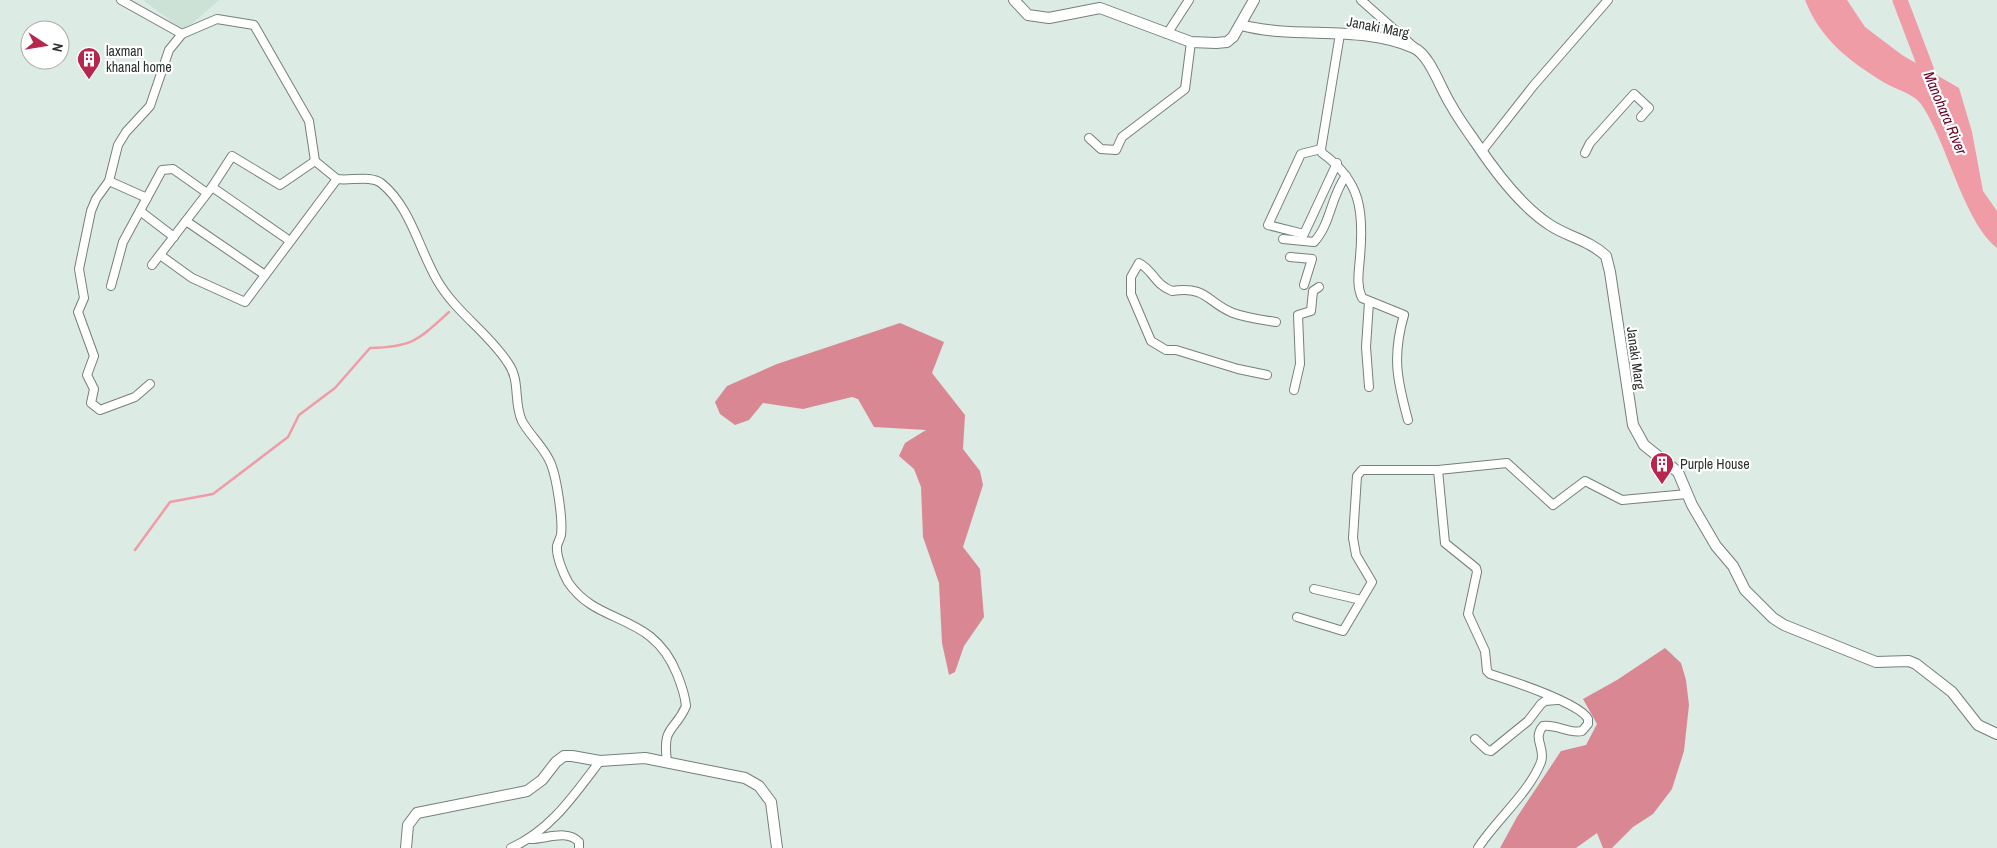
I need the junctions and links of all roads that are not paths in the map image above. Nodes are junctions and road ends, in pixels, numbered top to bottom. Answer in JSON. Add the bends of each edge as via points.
{"nodes":[{"id":1,"x":122,"y":0,"type":"edge"},
{"id":2,"x":1014,"y":0,"type":"edge"},
{"id":3,"x":1189,"y":0,"type":"edge"},
{"id":4,"x":1254,"y":0,"type":"edge"},
{"id":5,"x":1361,"y":0,"type":"edge"},
{"id":6,"x":1608,"y":0,"type":"edge"},
{"id":7,"x":1241,"y":25,"type":"junction"},
{"id":8,"x":182,"y":34,"type":"junction"},
{"id":9,"x":1167,"y":34,"type":"junction"},
{"id":10,"x":1340,"y":34,"type":"junction"},
{"id":11,"x":1191,"y":42,"type":"junction"},
{"id":12,"x":1417,"y":49,"type":"junction"},
{"id":13,"x":1641,"y":117,"type":"dead end"},
{"id":14,"x":1088,"y":138,"type":"dead end"},
{"id":15,"x":1321,"y":149,"type":"junction"},
{"id":16,"x":1482,"y":151,"type":"junction"},
{"id":17,"x":1584,"y":153,"type":"dead end"},
{"id":18,"x":315,"y":161,"type":"junction"},
{"id":19,"x":1337,"y":164,"type":"junction"},
{"id":20,"x":1346,"y":176,"type":"junction"},
{"id":21,"x":337,"y":179,"type":"junction"},
{"id":22,"x":109,"y":181,"type":"junction"},
{"id":23,"x":209,"y":190,"type":"junction"},
{"id":24,"x":147,"y":198,"type":"junction"},
{"id":25,"x":140,"y":211,"type":"junction"},
{"id":26,"x":186,"y":221,"type":"junction"},
{"id":27,"x":174,"y":237,"type":"junction"},
{"id":28,"x":1283,"y":239,"type":"dead end"},
{"id":29,"x":290,"y":241,"type":"junction"},
{"id":30,"x":160,"y":255,"type":"junction"},
{"id":31,"x":1290,"y":257,"type":"dead end"},
{"id":32,"x":152,"y":265,"type":"dead end"},
{"id":33,"x":264,"y":275,"type":"junction"},
{"id":34,"x":1304,"y":285,"type":"dead end"},
{"id":35,"x":111,"y":286,"type":"dead end"},
{"id":36,"x":1319,"y":287,"type":"dead end"},
{"id":37,"x":1369,"y":302,"type":"junction"},
{"id":38,"x":1276,"y":322,"type":"dead end"},
{"id":39,"x":1267,"y":375,"type":"dead end"},
{"id":40,"x":150,"y":384,"type":"dead end"},
{"id":41,"x":1369,"y":387,"type":"dead end"},
{"id":42,"x":1294,"y":390,"type":"dead end"},
{"id":43,"x":1408,"y":420,"type":"dead end"},
{"id":44,"x":1438,"y":470,"type":"junction"},
{"id":45,"x":1687,"y":494,"type":"junction"},
{"id":46,"x":1314,"y":589,"type":"dead end"},
{"id":47,"x":1362,"y":600,"type":"junction"},
{"id":48,"x":1297,"y":617,"type":"dead end"},
{"id":49,"x":1557,"y":700,"type":"junction"},
{"id":50,"x":1997,"y":734,"type":"edge"},
{"id":51,"x":1475,"y":739,"type":"dead end"},
{"id":52,"x":600,"y":761,"type":"junction"},
{"id":53,"x":667,"y":761,"type":"junction"},
{"id":54,"x":531,"y":839,"type":"junction"},
{"id":55,"x":406,"y":848,"type":"edge"},
{"id":56,"x":511,"y":848,"type":"edge"},
{"id":57,"x":579,"y":848,"type":"edge"},
{"id":58,"x":777,"y":848,"type":"edge"},
{"id":59,"x":1478,"y":848,"type":"edge"}],
"edges":[{"from":1,"to":8,"type":"street"},
{"from":2,"to":9,"type":"street","via":[[1028,15],[1049,18],[1100,8],[1154,26]]},
{"from":3,"to":9,"type":"street"},
{"from":4,"to":7,"type":"street"},
{"from":5,"to":12,"type":"street"},
{"from":6,"to":16,"type":"street"},
{"from":7,"to":10,"type":"street","name":"Janaki Marg"},
{"from":7,"to":11,"type":"street","via":[[1227,42]]},
{"from":8,"to":18,"type":"street","via":[[217,19],[254,26],[309,121]]},
{"from":8,"to":22,"type":"street","via":[[169,50],[150,106],[118,145]]},
{"from":9,"to":11,"type":"street"},
{"from":10,"to":12,"type":"street","name":"Janaki Marg","via":[[1388,40]]},
{"from":10,"to":15,"type":"street"},
{"from":11,"to":14,"type":"street","via":[[1185,89],[1122,137],[1116,150],[1101,149]]},
{"from":12,"to":16,"type":"street","name":"Janaki Marg"},
{"from":13,"to":17,"type":"street","via":[[1649,108],[1634,94]]},
{"from":15,"to":19,"type":"street"},
{"from":15,"to":19,"type":"street","via":[[1302,154],[1268,225],[1304,234]]},
{"from":16,"to":45,"type":"street","name":"Janaki Marg","via":[[1539,216],[1606,256],[1634,425],[1644,445],[1678,472]]},
{"from":18,"to":21,"type":"street"},
{"from":18,"to":23,"type":"street","via":[[280,185],[232,156]]},
{"from":19,"to":20,"type":"street"},
{"from":20,"to":28,"type":"street","via":[[1338,186],[1325,224],[1314,242]]},
{"from":20,"to":37,"type":"street","via":[[1356,193],[1363,226],[1358,284],[1362,298]]},
{"from":21,"to":29,"type":"street"},
{"from":21,"to":53,"type":"street","via":[[379,181],[391,192],[437,280],[456,308],[509,363],[516,380],[522,421],[551,464],[561,523],[558,557],[567,581],[590,604],[631,623],[662,645],[684,690],[686,706],[666,738]]},
{"from":22,"to":24,"type":"street"},
{"from":22,"to":40,"type":"street","via":[[91,211],[79,269],[84,298],[78,312],[94,356],[87,375],[94,389],[91,403],[100,410],[135,397]]},
{"from":23,"to":24,"type":"street","via":[[167,168],[159,175]]},
{"from":23,"to":26,"type":"street"},
{"from":23,"to":29,"type":"street"},
{"from":24,"to":25,"type":"street"},
{"from":25,"to":27,"type":"street"},
{"from":25,"to":35,"type":"street","via":[[124,242]]},
{"from":26,"to":27,"type":"street"},
{"from":26,"to":33,"type":"street"},
{"from":27,"to":30,"type":"street"},
{"from":29,"to":33,"type":"street"},
{"from":30,"to":32,"type":"street"},
{"from":30,"to":33,"type":"street","via":[[192,278],[246,302]]},
{"from":31,"to":34,"type":"street","via":[[1312,259]]},
{"from":36,"to":42,"type":"street","via":[[1313,291],[1311,311],[1298,315],[1300,364]]},
{"from":37,"to":41,"type":"street","via":[[1366,347]]},
{"from":37,"to":43,"type":"street","via":[[1404,315],[1397,342],[1396,367]]},
{"from":38,"to":39,"type":"street","via":[[1231,312],[1203,292],[1186,289],[1172,292],[1155,280],[1149,269],[1139,264],[1131,277],[1131,294],[1151,341],[1166,350]]},
{"from":44,"to":45,"type":"street","via":[[1507,463],[1553,505],[1584,481],[1622,500]]},
{"from":44,"to":47,"type":"street","via":[[1362,470],[1357,476],[1353,538],[1356,555],[1372,582]]},
{"from":44,"to":49,"type":"street","via":[[1445,543],[1477,572],[1468,614],[1485,651],[1487,670]]},
{"from":45,"to":50,"type":"street","name":"Janaki Marg","via":[[1716,546],[1733,566],[1744,590],[1773,618],[1876,662],[1909,661],[1916,664],[1952,692],[1978,725]]},
{"from":46,"to":47,"type":"street"},
{"from":47,"to":48,"type":"street","via":[[1343,631]]},
{"from":49,"to":51,"type":"street","via":[[1541,704],[1528,722],[1491,751]]},
{"from":49,"to":59,"type":"street","via":[[1585,714],[1588,719],[1586,728],[1577,732],[1543,726],[1538,736],[1541,762]]},
{"from":52,"to":53,"type":"street","via":[[645,758]]},
{"from":52,"to":54,"type":"street","via":[[552,822]]},
{"from":52,"to":55,"type":"street","via":[[564,756],[542,780],[527,790],[418,813],[408,825]]},
{"from":53,"to":58,"type":"street","via":[[752,781],[771,802]]},
{"from":54,"to":56,"type":"street"},
{"from":54,"to":57,"type":"street","via":[[560,835],[576,838]]}]}
